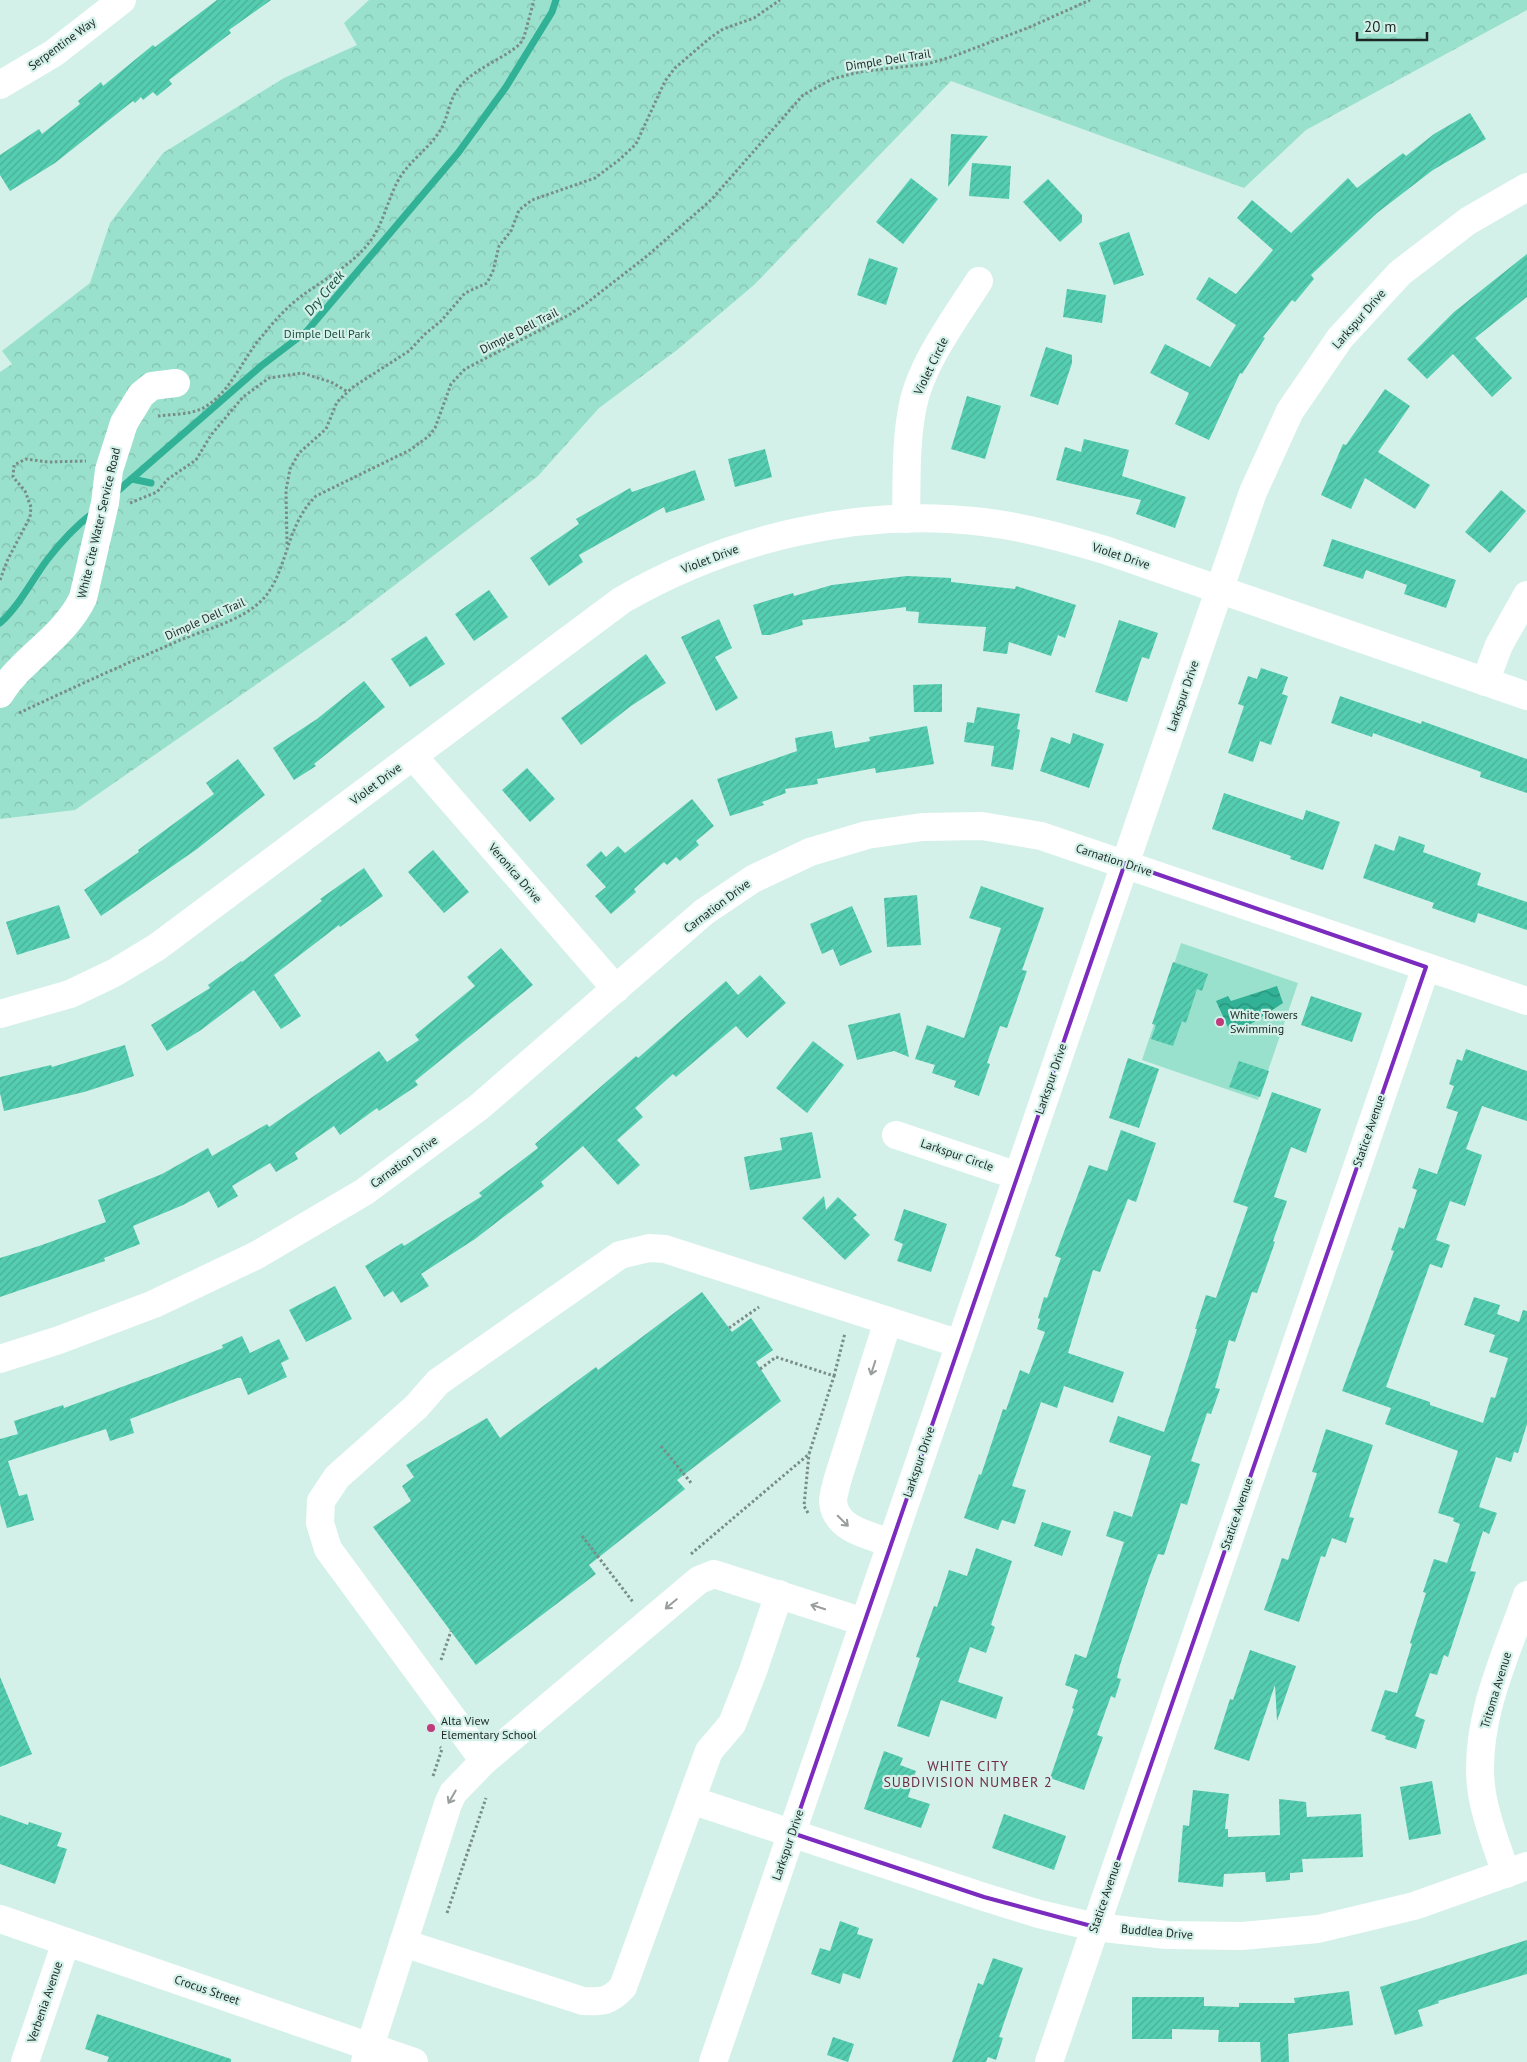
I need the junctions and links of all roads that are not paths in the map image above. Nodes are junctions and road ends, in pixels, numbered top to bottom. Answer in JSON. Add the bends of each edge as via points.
{"nodes":[{"id":1,"x":122,"y":0,"type":"edge"},
{"id":2,"x":0,"y":86,"type":"edge"},
{"id":3,"x":1527,"y":187,"type":"edge"},
{"id":4,"x":979,"y":281,"type":"dead end"},
{"id":5,"x":176,"y":383,"type":"dead end"},
{"id":6,"x":906,"y":519,"type":"junction"},
{"id":7,"x":1219,"y":589,"type":"junction"},
{"id":8,"x":1527,"y":595,"type":"edge"},
{"id":9,"x":1485,"y":682,"type":"junction"},
{"id":10,"x":1527,"y":696,"type":"edge"},
{"id":11,"x":6,"y":705,"type":"edge"},
{"id":12,"x":413,"y":756,"type":"junction"},
{"id":13,"x":1125,"y":864,"type":"junction"},
{"id":14,"x":1426,"y":967,"type":"junction"},
{"id":15,"x":616,"y":989,"type":"junction"},
{"id":16,"x":1527,"y":1001,"type":"edge"},
{"id":17,"x":0,"y":1014,"type":"edge"},
{"id":18,"x":896,"y":1135,"type":"dead end"},
{"id":19,"x":1018,"y":1176,"type":"junction"},
{"id":20,"x":888,"y":1322,"type":"junction"},
{"id":21,"x":960,"y":1344,"type":"junction"},
{"id":22,"x":0,"y":1359,"type":"edge"},
{"id":23,"x":891,"y":1543,"type":"junction"},
{"id":24,"x":779,"y":1594,"type":"junction"},
{"id":25,"x":1527,"y":1595,"type":"edge"},
{"id":26,"x":864,"y":1622,"type":"junction"},
{"id":27,"x":484,"y":1761,"type":"junction"},
{"id":28,"x":691,"y":1800,"type":"junction"},
{"id":29,"x":792,"y":1833,"type":"junction"},
{"id":30,"x":1516,"y":1870,"type":"edge"},
{"id":31,"x":0,"y":1919,"type":"edge"},
{"id":32,"x":1095,"y":1927,"type":"junction"},
{"id":33,"x":405,"y":1935,"type":"junction"},
{"id":34,"x":66,"y":1942,"type":"junction"},
{"id":35,"x":368,"y":2054,"type":"edge"},
{"id":36,"x":25,"y":2062,"type":"edge"},
{"id":37,"x":414,"y":2062,"type":"edge"},
{"id":38,"x":713,"y":2062,"type":"edge"},
{"id":39,"x":1049,"y":2062,"type":"edge"}],
"edges":[{"from":1,"to":2,"type":"street","name":"Serpentine Way","via":[[54,52]]},
{"from":3,"to":7,"type":"street","name":"Larkspur Drive","via":[[1468,222],[1400,273],[1340,338],[1290,412],[1253,492]]},
{"from":4,"to":6,"type":"street","name":"Violet Circle","via":[[929,365],[913,404]]},
{"from":5,"to":11,"type":"street","name":"White Cite Water Service Road","via":[[152,386],[141,395],[130,412],[112,461],[83,598],[64,627],[16,674]]},
{"from":6,"to":7,"type":"street","name":"Violet Drive","via":[[982,522],[1039,531]]},
{"from":6,"to":12,"type":"street","name":"Violet Drive","via":[[795,532],[696,562],[658,580],[622,600]]},
{"from":7,"to":9,"type":"street","name":"Violet Drive"},
{"from":7,"to":13,"type":"street","name":"Larkspur Drive"},
{"from":8,"to":9,"type":"street","via":[[1499,645]]},
{"from":9,"to":10,"type":"street","name":"Violet Drive"},
{"from":12,"to":15,"type":"street","name":"Veronica Drive"},
{"from":12,"to":17,"type":"street","name":"Violet Drive","via":[[148,952],[70,994]]},
{"from":13,"to":14,"type":"street","name":"Carnation Drive"},
{"from":13,"to":15,"type":"street","name":"Carnation Drive","via":[[1041,836],[982,826],[922,826],[867,836],[810,852],[753,878],[704,912]]},
{"from":13,"to":19,"type":"street","name":"Larkspur Drive"},
{"from":14,"to":16,"type":"street","name":"Carnation Drive"},
{"from":14,"to":32,"type":"street","name":"Statice Avenue"},
{"from":15,"to":22,"type":"street","name":"Carnation Drive","via":[[479,1107],[356,1197],[257,1255],[154,1304]]},
{"from":18,"to":19,"type":"street","name":"Larkspur Circle"},
{"from":19,"to":21,"type":"street","name":"Larkspur Drive"},
{"from":20,"to":21,"type":"street"},
{"from":20,"to":23,"type":"street","one_way":true,"via":[[833,1500],[836,1513],[853,1530]]},
{"from":20,"to":27,"type":"street","via":[[665,1249],[649,1248],[620,1255],[438,1382],[416,1407],[337,1477],[322,1501],[320,1523],[328,1549]]},
{"from":21,"to":23,"type":"street","name":"Larkspur Drive"},
{"from":23,"to":26,"type":"street","name":"Larkspur Drive"},
{"from":26,"to":24,"type":"street","one_way":true},
{"from":24,"to":27,"type":"street","one_way":true,"via":[[714,1574],[699,1580]]},
{"from":24,"to":28,"type":"street","via":[[732,1724],[709,1751]]},
{"from":25,"to":30,"type":"street","name":"Tritoma Avenue","via":[[1493,1692],[1480,1755],[1481,1787]]},
{"from":26,"to":29,"type":"street","name":"Larkspur Drive"},
{"from":27,"to":33,"type":"street","one_way":true,"via":[[450,1799]]},
{"from":28,"to":29,"type":"street","name":"Buddlea Drive"},
{"from":28,"to":33,"type":"street","via":[[623,1987],[613,1998],[599,2002],[583,2001]]},
{"from":29,"to":32,"type":"street","name":"Buddlea Drive","via":[[984,1898]]},
{"from":29,"to":38,"type":"street","name":"Larkspur Drive"},
{"from":30,"to":32,"type":"street","name":"Buddlea Drive","via":[[1414,1906],[1318,1929],[1242,1936],[1167,1935]]},
{"from":31,"to":34,"type":"street","name":"Crocus Street"},
{"from":32,"to":39,"type":"street","name":"Statice Avenue"},
{"from":33,"to":35,"type":"street"},
{"from":34,"to":35,"type":"street","name":"Crocus Street"},
{"from":34,"to":36,"type":"street","name":"Verbenia Avenue"},
{"from":35,"to":37,"type":"street","name":"Crocus Street"}]}
